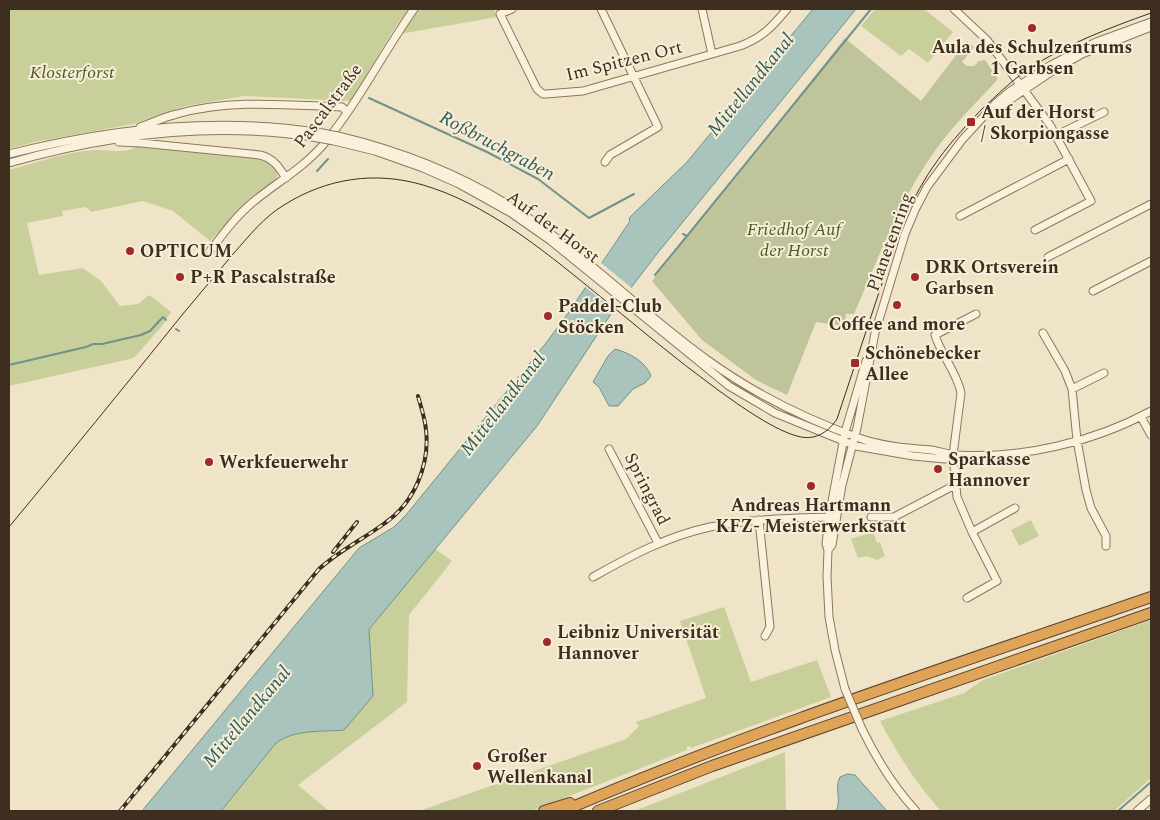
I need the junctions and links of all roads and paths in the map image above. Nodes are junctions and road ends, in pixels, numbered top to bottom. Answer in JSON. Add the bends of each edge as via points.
{"nodes":[{"id":1,"x":414,"y":9,"type":"edge"},
{"id":2,"x":512,"y":9,"type":"edge"},
{"id":3,"x":600,"y":9,"type":"edge"},
{"id":4,"x":702,"y":9,"type":"edge"},
{"id":5,"x":787,"y":9,"type":"edge"},
{"id":6,"x":954,"y":9,"type":"edge"},
{"id":7,"x":1151,"y":22,"type":"edge"},
{"id":8,"x":1151,"y":27,"type":"edge"},
{"id":9,"x":712,"y":54,"type":"junction"},
{"id":10,"x":633,"y":76,"type":"junction"},
{"id":11,"x":1022,"y":87,"type":"junction"},
{"id":12,"x":188,"y":112,"type":"junction"},
{"id":13,"x":348,"y":112,"type":"junction"},
{"id":14,"x":1104,"y":112,"type":"dead end"},
{"id":15,"x":179,"y":126,"type":"junction"},
{"id":16,"x":131,"y":131,"type":"junction"},
{"id":17,"x":1057,"y":135,"type":"junction"},
{"id":18,"x":320,"y":136,"type":"junction"},
{"id":19,"x":93,"y":143,"type":"junction"},
{"id":20,"x":9,"y":154,"type":"edge"},
{"id":21,"x":1069,"y":159,"type":"junction"},
{"id":22,"x":605,"y":162,"type":"dead end"},
{"id":23,"x":9,"y":163,"type":"edge"},
{"id":24,"x":286,"y":178,"type":"junction"},
{"id":25,"x":1151,"y":204,"type":"edge"},
{"id":26,"x":960,"y":216,"type":"dead end"},
{"id":27,"x":1035,"y":230,"type":"dead end"},
{"id":28,"x":210,"y":251,"type":"dead end"},
{"id":29,"x":1048,"y":257,"type":"dead end"},
{"id":30,"x":1151,"y":261,"type":"edge"},
{"id":31,"x":1093,"y":291,"type":"dead end"},
{"id":32,"x":631,"y":303,"type":"junction"},
{"id":33,"x":976,"y":314,"type":"dead end"},
{"id":34,"x":1043,"y":333,"type":"dead end"},
{"id":35,"x":873,"y":342,"type":"junction"},
{"id":36,"x":1104,"y":373,"type":"dead end"},
{"id":37,"x":1072,"y":389,"type":"junction"},
{"id":38,"x":1151,"y":411,"type":"edge"},
{"id":39,"x":1141,"y":416,"type":"junction"},
{"id":40,"x":845,"y":432,"type":"junction"},
{"id":41,"x":1151,"y":435,"type":"edge"},
{"id":42,"x":855,"y":436,"type":"junction"},
{"id":43,"x":1077,"y":440,"type":"junction"},
{"id":44,"x":844,"y":441,"type":"junction"},
{"id":45,"x":852,"y":445,"type":"junction"},
{"id":46,"x":609,"y":448,"type":"dead end"},
{"id":47,"x":953,"y":455,"type":"junction"},
{"id":48,"x":955,"y":485,"type":"junction"},
{"id":49,"x":1015,"y":508,"type":"dead end"},
{"id":50,"x":832,"y":517,"type":"junction"},
{"id":51,"x":871,"y":517,"type":"dead end"},
{"id":52,"x":759,"y":520,"type":"junction"},
{"id":53,"x":972,"y":532,"type":"junction"},
{"id":54,"x":658,"y":543,"type":"junction"},
{"id":55,"x":1106,"y":546,"type":"dead end"},
{"id":56,"x":593,"y":577,"type":"dead end"},
{"id":57,"x":1151,"y":597,"type":"edge"},
{"id":58,"x":967,"y":598,"type":"dead end"},
{"id":59,"x":1151,"y":612,"type":"edge"},
{"id":60,"x":764,"y":636,"type":"dead end"},
{"id":61,"x":607,"y":792,"type":"junction"},
{"id":62,"x":1151,"y":799,"type":"edge"},
{"id":63,"x":622,"y":801,"type":"junction"},
{"id":64,"x":544,"y":811,"type":"edge"},
{"id":65,"x":562,"y":811,"type":"edge"},
{"id":66,"x":598,"y":811,"type":"edge"},
{"id":67,"x":603,"y":811,"type":"edge"},
{"id":68,"x":916,"y":811,"type":"edge"},
{"id":69,"x":1137,"y":811,"type":"edge"}],
"edges":[{"from":1,"to":13,"type":"street","name":"Pascalstraße"},
{"from":2,"to":10,"type":"street","name":"Im Spitzen Ort","via":[[500,14],[537,89],[543,94],[583,91]]},
{"from":3,"to":10,"type":"street"},
{"from":4,"to":9,"type":"street"},
{"from":5,"to":9,"type":"street","name":"Im Spitzen Ort","via":[[757,39]]},
{"from":6,"to":11,"type":"street","via":[[987,40]]},
{"from":7,"to":11,"type":"street","name":"Planetenring","via":[[1080,50],[1051,65]]},
{"from":8,"to":11,"type":"street","name":"Planetenring","via":[[1082,54]]},
{"from":9,"to":10,"type":"street","name":"Im Spitzen Ort"},
{"from":10,"to":22,"type":"street","via":[[658,127],[610,155]]},
{"from":11,"to":17,"type":"street"},
{"from":11,"to":35,"type":"street","name":"Planetenring","via":[[988,114],[951,153],[927,187],[915,210],[896,264]]},
{"from":12,"to":13,"type":"street","name":"Auf der Horst","via":[[256,103],[342,107]]},
{"from":12,"to":15,"type":"street","via":[[176,119]]},
{"from":12,"to":16,"type":"street","name":"Auf der Horst"},
{"from":13,"to":24,"type":"street","name":"Pascalstraße","via":[[323,145]]},
{"from":14,"to":17,"type":"street"},
{"from":15,"to":16,"type":"street","name":"Auf der Horst"},
{"from":15,"to":18,"type":"street","name":"Auf der Horst","via":[[274,126]]},
{"from":16,"to":20,"type":"street","name":"Auf der Horst"},
{"from":17,"to":21,"type":"street"},
{"from":18,"to":19,"type":"street","name":"Auf der Horst","via":[[212,130]]},
{"from":18,"to":32,"type":"street","name":"Auf der Horst","bridge":true,"via":[[409,162],[460,184],[531,226]]},
{"from":19,"to":23,"type":"street","name":"Auf der Horst"},
{"from":19,"to":24,"type":"street","name":"Auf der Horst","via":[[141,143],[260,155],[276,164]]},
{"from":21,"to":26,"type":"street"},
{"from":21,"to":27,"type":"street","via":[[1091,201]]},
{"from":24,"to":28,"type":"street","name":"Pascalstraße","via":[[251,203]]},
{"from":25,"to":29,"type":"street"},
{"from":30,"to":31,"type":"street"},
{"from":32,"to":40,"type":"street","name":"Auf der Horst","via":[[767,399]]},
{"from":32,"to":44,"type":"street","name":"Auf der Horst","via":[[729,386],[792,421]]},
{"from":33,"to":47,"type":"street","via":[[935,335],[961,393]]},
{"from":34,"to":37,"type":"street"},
{"from":35,"to":40,"type":"street","name":"Planetenring"},
{"from":35,"to":42,"type":"street","name":"Planetenring"},
{"from":36,"to":37,"type":"street"},
{"from":37,"to":43,"type":"street"},
{"from":38,"to":39,"type":"street","name":"Auf der Horst"},
{"from":39,"to":41,"type":"street"},
{"from":39,"to":43,"type":"street","name":"Auf der Horst"},
{"from":40,"to":42,"type":"street","name":"Auf der Horst"},
{"from":40,"to":44,"type":"street","name":"Planetenring"},
{"from":42,"to":45,"type":"street","name":"Planetenring"},
{"from":42,"to":47,"type":"street","name":"Auf der Horst"},
{"from":43,"to":47,"type":"street","name":"Auf der Horst","via":[[1022,452]]},
{"from":43,"to":55,"type":"street","via":[[1086,490],[1091,508],[1106,536]]},
{"from":44,"to":45,"type":"street","name":"Auf der Horst"},
{"from":44,"to":50,"type":"street"},
{"from":45,"to":47,"type":"street","name":"Auf der Horst","via":[[913,456],[945,459]]},
{"from":45,"to":50,"type":"street"},
{"from":46,"to":54,"type":"street","name":"Springrad"},
{"from":47,"to":48,"type":"street"},
{"from":48,"to":51,"type":"street","via":[[894,517]]},
{"from":48,"to":53,"type":"street","via":[[960,507]]},
{"from":49,"to":53,"type":"street"},
{"from":50,"to":52,"type":"street"},
{"from":50,"to":68,"type":"street","bridge":true,"via":[[828,598],[838,666],[862,729],[880,764]]},
{"from":52,"to":54,"type":"street","via":[[709,527]]},
{"from":52,"to":60,"type":"street","via":[[770,626]]},
{"from":53,"to":58,"type":"street","via":[[997,581]]},
{"from":54,"to":56,"type":"street"},
{"from":57,"to":61,"type":"highway","via":[[741,740]]},
{"from":59,"to":63,"type":"highway","via":[[712,766]]},
{"from":61,"to":64,"type":"highway"},
{"from":61,"to":65,"type":"highway"},
{"from":62,"to":69,"type":"street"},
{"from":63,"to":66,"type":"highway"},
{"from":63,"to":67,"type":"highway"}]}
